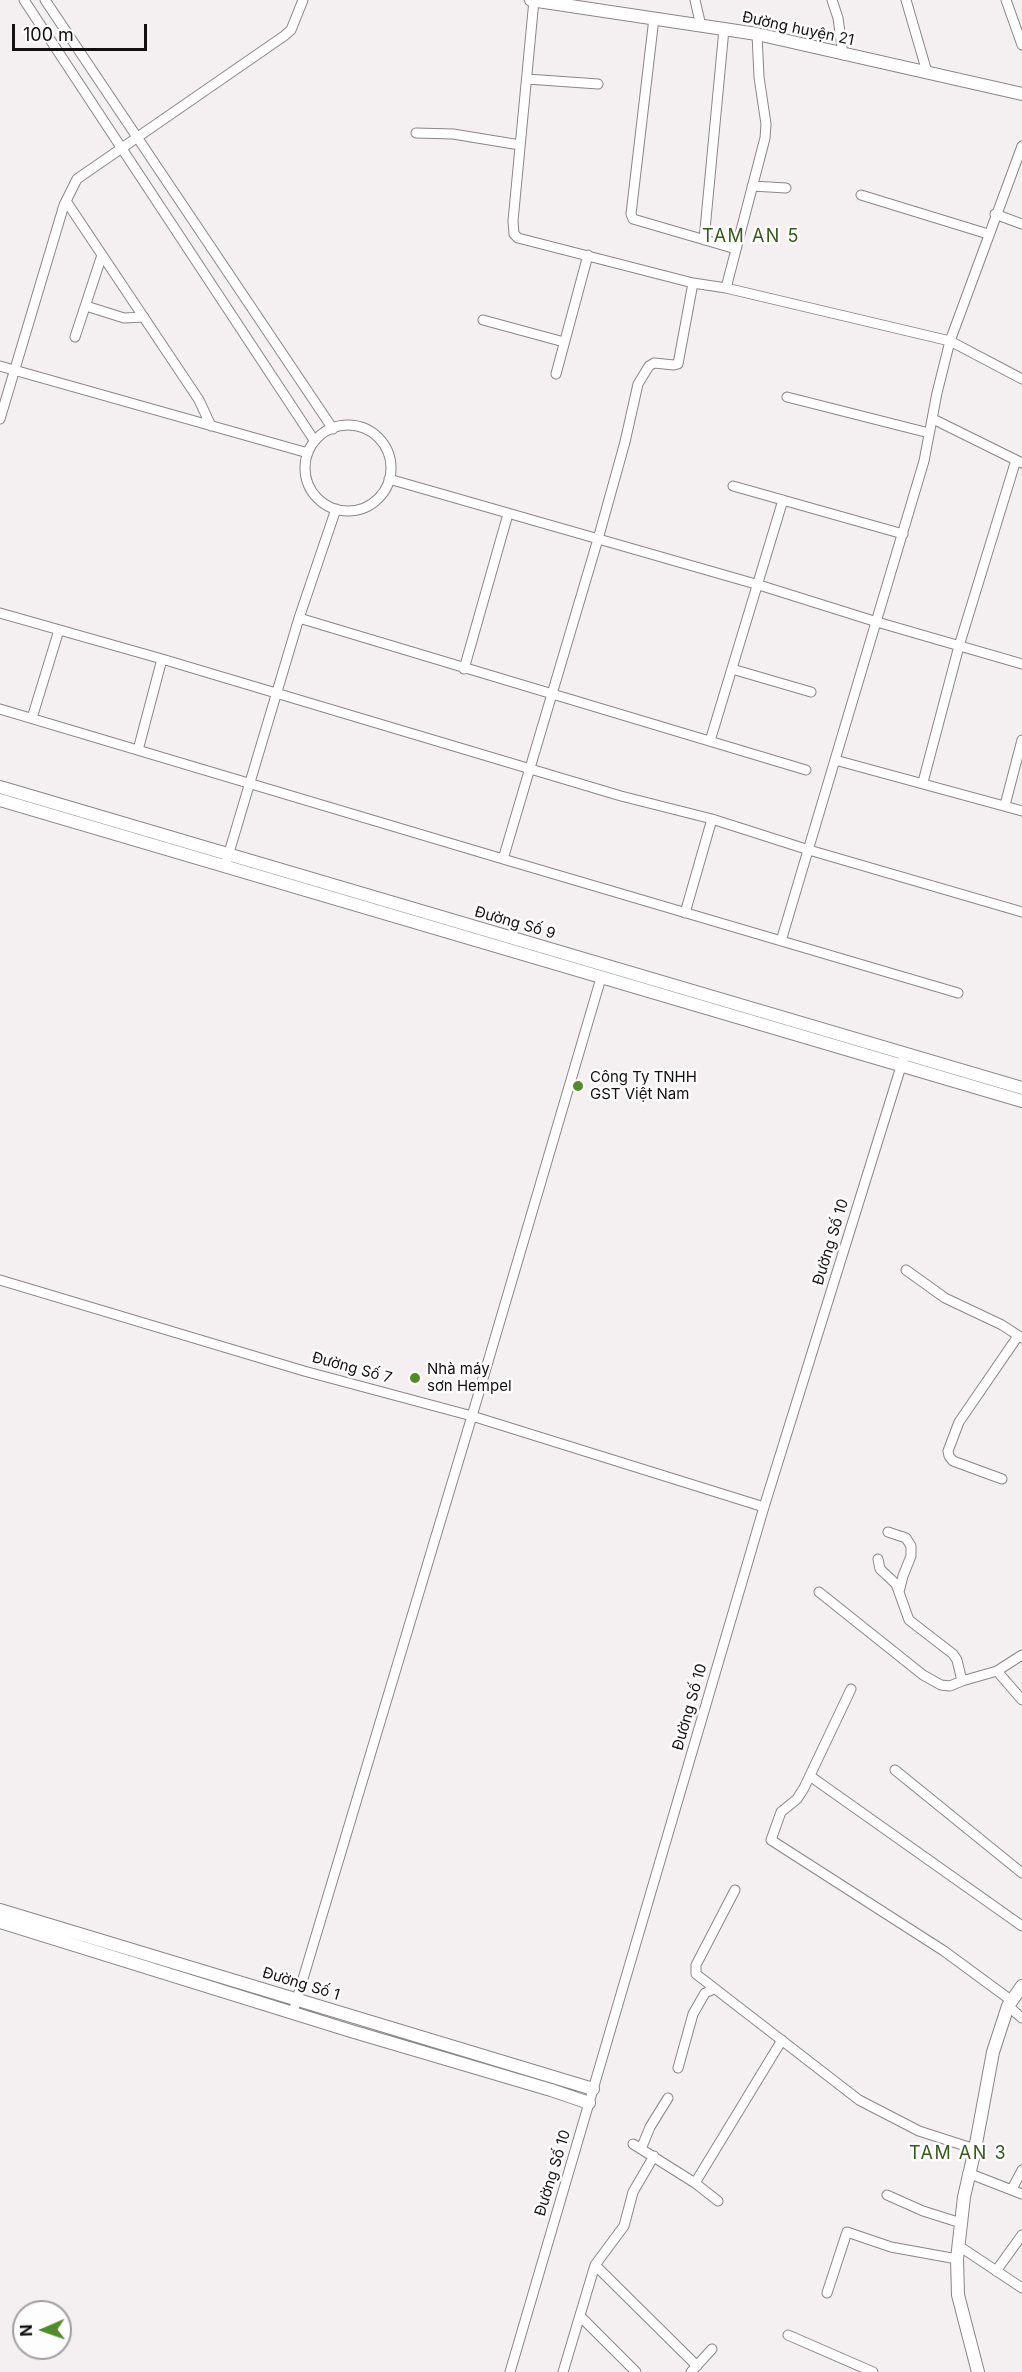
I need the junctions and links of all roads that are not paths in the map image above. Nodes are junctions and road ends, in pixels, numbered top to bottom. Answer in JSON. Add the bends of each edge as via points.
{"nodes":[{"id":1,"x":24,"y":0,"type":"edge"},
{"id":2,"x":45,"y":0,"type":"edge"},
{"id":3,"x":303,"y":0,"type":"edge"},
{"id":4,"x":532,"y":0,"type":"edge"},
{"id":5,"x":695,"y":0,"type":"edge"},
{"id":6,"x":832,"y":0,"type":"edge"},
{"id":7,"x":906,"y":0,"type":"edge"},
{"id":8,"x":1006,"y":0,"type":"edge"},
{"id":9,"x":654,"y":18,"type":"junction"},
{"id":10,"x":701,"y":26,"type":"junction"},
{"id":11,"x":724,"y":29,"type":"junction"},
{"id":12,"x":758,"y":34,"type":"junction"},
{"id":13,"x":1022,"y":45,"type":"edge"},
{"id":14,"x":843,"y":55,"type":"junction"},
{"id":15,"x":927,"y":72,"type":"junction"},
{"id":16,"x":527,"y":79,"type":"junction"},
{"id":17,"x":598,"y":84,"type":"dead end"},
{"id":18,"x":1022,"y":94,"type":"edge"},
{"id":19,"x":416,"y":133,"type":"dead end"},
{"id":20,"x":138,"y":137,"type":"junction"},
{"id":21,"x":520,"y":144,"type":"junction"},
{"id":22,"x":1022,"y":146,"type":"edge"},
{"id":23,"x":122,"y":148,"type":"junction"},
{"id":24,"x":752,"y":186,"type":"junction"},
{"id":25,"x":786,"y":188,"type":"dead end"},
{"id":26,"x":861,"y":195,"type":"dead end"},
{"id":27,"x":66,"y":201,"type":"junction"},
{"id":28,"x":995,"y":214,"type":"junction"},
{"id":29,"x":1022,"y":224,"type":"edge"},
{"id":30,"x":988,"y":234,"type":"junction"},
{"id":31,"x":704,"y":240,"type":"junction"},
{"id":32,"x":736,"y":249,"type":"junction"},
{"id":33,"x":102,"y":255,"type":"junction"},
{"id":34,"x":588,"y":255,"type":"junction"},
{"id":35,"x":693,"y":283,"type":"junction"},
{"id":36,"x":726,"y":288,"type":"junction"},
{"id":37,"x":86,"y":306,"type":"junction"},
{"id":38,"x":144,"y":317,"type":"junction"},
{"id":39,"x":483,"y":320,"type":"dead end"},
{"id":40,"x":75,"y":337,"type":"dead end"},
{"id":41,"x":950,"y":341,"type":"junction"},
{"id":42,"x":564,"y":342,"type":"junction"},
{"id":43,"x":0,"y":366,"type":"edge"},
{"id":44,"x":14,"y":369,"type":"junction"},
{"id":45,"x":556,"y":374,"type":"dead end"},
{"id":46,"x":1022,"y":379,"type":"edge"},
{"id":47,"x":787,"y":397,"type":"dead end"},
{"id":48,"x":0,"y":419,"type":"edge"},
{"id":49,"x":933,"y":419,"type":"junction"},
{"id":50,"x":211,"y":426,"type":"junction"},
{"id":51,"x":333,"y":429,"type":"junction"},
{"id":52,"x":929,"y":433,"type":"junction"},
{"id":53,"x":314,"y":440,"type":"junction"},
{"id":54,"x":308,"y":453,"type":"junction"},
{"id":55,"x":1019,"y":462,"type":"edge"},
{"id":56,"x":389,"y":479,"type":"junction"},
{"id":57,"x":733,"y":486,"type":"dead end"},
{"id":58,"x":783,"y":500,"type":"junction"},
{"id":59,"x":336,"y":509,"type":"junction"},
{"id":60,"x":508,"y":514,"type":"junction"},
{"id":61,"x":903,"y":534,"type":"junction"},
{"id":62,"x":598,"y":539,"type":"junction"},
{"id":63,"x":759,"y":585,"type":"junction"},
{"id":64,"x":0,"y":613,"type":"edge"},
{"id":65,"x":299,"y":618,"type":"junction"},
{"id":66,"x":877,"y":622,"type":"junction"},
{"id":67,"x":59,"y":630,"type":"junction"},
{"id":68,"x":959,"y":646,"type":"junction"},
{"id":69,"x":162,"y":659,"type":"junction"},
{"id":70,"x":1022,"y":664,"type":"edge"},
{"id":71,"x":464,"y":669,"type":"junction"},
{"id":72,"x":732,"y":669,"type":"junction"},
{"id":73,"x":811,"y":692,"type":"dead end"},
{"id":74,"x":277,"y":695,"type":"junction"},
{"id":75,"x":553,"y":695,"type":"junction"},
{"id":76,"x":0,"y":709,"type":"edge"},
{"id":77,"x":32,"y":718,"type":"junction"},
{"id":78,"x":1022,"y":740,"type":"edge"},
{"id":79,"x":710,"y":741,"type":"junction"},
{"id":80,"x":138,"y":750,"type":"junction"},
{"id":81,"x":835,"y":760,"type":"junction"},
{"id":82,"x":530,"y":768,"type":"junction"},
{"id":83,"x":806,"y":770,"type":"dead end"},
{"id":84,"x":923,"y":782,"type":"junction"},
{"id":85,"x":249,"y":783,"type":"junction"},
{"id":86,"x":0,"y":787,"type":"edge"},
{"id":87,"x":0,"y":800,"type":"edge"},
{"id":88,"x":1005,"y":805,"type":"junction"},
{"id":89,"x":1022,"y":811,"type":"edge"},
{"id":90,"x":712,"y":819,"type":"junction"},
{"id":91,"x":809,"y":850,"type":"junction"},
{"id":92,"x":503,"y":859,"type":"junction"},
{"id":93,"x":227,"y":860,"type":"junction"},
{"id":94,"x":1022,"y":912,"type":"edge"},
{"id":95,"x":685,"y":913,"type":"junction"},
{"id":96,"x":781,"y":940,"type":"junction"},
{"id":97,"x":601,"y":978,"type":"junction"},
{"id":98,"x":958,"y":993,"type":"dead end"},
{"id":99,"x":905,"y":1052,"type":"junction"},
{"id":100,"x":901,"y":1065,"type":"junction"},
{"id":101,"x":1022,"y":1088,"type":"edge"},
{"id":102,"x":1022,"y":1101,"type":"edge"},
{"id":103,"x":906,"y":1270,"type":"dead end"},
{"id":104,"x":0,"y":1280,"type":"edge"},
{"id":105,"x":1020,"y":1337,"type":"edge"},
{"id":106,"x":472,"y":1416,"type":"junction"},
{"id":107,"x":1002,"y":1479,"type":"dead end"},
{"id":108,"x":764,"y":1507,"type":"junction"},
{"id":109,"x":888,"y":1532,"type":"dead end"},
{"id":110,"x":878,"y":1559,"type":"dead end"},
{"id":111,"x":819,"y":1592,"type":"dead end"},
{"id":112,"x":899,"y":1592,"type":"junction"},
{"id":113,"x":1022,"y":1655,"type":"edge"},
{"id":114,"x":997,"y":1671,"type":"junction"},
{"id":115,"x":962,"y":1682,"type":"junction"},
{"id":116,"x":850,"y":1689,"type":"dead end"},
{"id":117,"x":1022,"y":1700,"type":"edge"},
{"id":118,"x":895,"y":1770,"type":"dead end"},
{"id":119,"x":810,"y":1776,"type":"junction"},
{"id":120,"x":1022,"y":1873,"type":"edge"},
{"id":121,"x":735,"y":1890,"type":"dead end"},
{"id":122,"x":0,"y":1910,"type":"edge"},
{"id":123,"x":0,"y":1922,"type":"edge"},
{"id":124,"x":1022,"y":1926,"type":"edge"},
{"id":125,"x":1022,"y":1986,"type":"edge"},
{"id":126,"x":714,"y":1989,"type":"junction"},
{"id":127,"x":297,"y":1998,"type":"junction"},
{"id":128,"x":1010,"y":2004,"type":"junction"},
{"id":129,"x":292,"y":2012,"type":"junction"},
{"id":130,"x":1022,"y":2018,"type":"edge"},
{"id":131,"x":782,"y":2040,"type":"junction"},
{"id":132,"x":678,"y":2068,"type":"dead end"},
{"id":133,"x":593,"y":2089,"type":"junction"},
{"id":134,"x":668,"y":2098,"type":"dead end"},
{"id":135,"x":589,"y":2103,"type":"junction"},
{"id":136,"x":975,"y":2148,"type":"junction"},
{"id":137,"x":654,"y":2156,"type":"junction"},
{"id":138,"x":1022,"y":2170,"type":"edge"},
{"id":139,"x":968,"y":2173,"type":"junction"},
{"id":140,"x":695,"y":2183,"type":"junction"},
{"id":141,"x":1012,"y":2189,"type":"junction"},
{"id":142,"x":1022,"y":2194,"type":"edge"},
{"id":143,"x":887,"y":2195,"type":"dead end"},
{"id":144,"x":718,"y":2201,"type":"dead end"},
{"id":145,"x":961,"y":2223,"type":"junction"},
{"id":146,"x":1022,"y":2235,"type":"edge"},
{"id":147,"x":959,"y":2246,"type":"junction"},
{"id":148,"x":957,"y":2259,"type":"junction"},
{"id":149,"x":595,"y":2265,"type":"junction"},
{"id":150,"x":996,"y":2271,"type":"junction"},
{"id":151,"x":1022,"y":2288,"type":"edge"},
{"id":152,"x":827,"y":2293,"type":"dead end"},
{"id":153,"x":580,"y":2316,"type":"junction"},
{"id":154,"x":788,"y":2335,"type":"dead end"},
{"id":155,"x":712,"y":2349,"type":"dead end"},
{"id":156,"x":694,"y":2369,"type":"edge"},
{"id":157,"x":510,"y":2372,"type":"edge"},
{"id":158,"x":563,"y":2372,"type":"edge"},
{"id":159,"x":636,"y":2372,"type":"edge"},
{"id":160,"x":873,"y":2372,"type":"edge"},
{"id":161,"x":978,"y":2372,"type":"edge"}],
"edges":[{"from":1,"to":23,"type":"street"},
{"from":2,"to":20,"type":"street"},
{"from":3,"to":20,"type":"street","via":[[291,30],[284,36]]},
{"from":4,"to":9,"type":"street","name":"Đường huyện 21"},
{"from":4,"to":16,"type":"street"},
{"from":5,"to":10,"type":"street"},
{"from":6,"to":14,"type":"street"},
{"from":7,"to":15,"type":"street"},
{"from":8,"to":13,"type":"street"},
{"from":9,"to":10,"type":"street","name":"Đường huyện 21"},
{"from":9,"to":31,"type":"street","via":[[631,214],[633,219]]},
{"from":10,"to":11,"type":"street","name":"Đường huyện 21"},
{"from":11,"to":12,"type":"street","name":"Đường huyện 21"},
{"from":11,"to":31,"type":"street"},
{"from":12,"to":14,"type":"street","name":"Đường huyện 21"},
{"from":12,"to":24,"type":"street","via":[[766,124]]},
{"from":14,"to":15,"type":"street","name":"Đường huyện 21"},
{"from":15,"to":18,"type":"street","name":"Đường huyện 21"},
{"from":16,"to":17,"type":"street"},
{"from":16,"to":21,"type":"street"},
{"from":19,"to":21,"type":"street"},
{"from":20,"to":23,"type":"street"},
{"from":20,"to":51,"type":"street"},
{"from":21,"to":34,"type":"street","via":[[514,234]]},
{"from":22,"to":28,"type":"street"},
{"from":23,"to":27,"type":"street","via":[[77,179]]},
{"from":23,"to":53,"type":"street"},
{"from":24,"to":25,"type":"street"},
{"from":24,"to":32,"type":"street"},
{"from":26,"to":30,"type":"street"},
{"from":27,"to":33,"type":"street"},
{"from":27,"to":44,"type":"street"},
{"from":28,"to":29,"type":"street"},
{"from":28,"to":30,"type":"street"},
{"from":30,"to":41,"type":"street"},
{"from":31,"to":32,"type":"street"},
{"from":32,"to":36,"type":"street"},
{"from":33,"to":37,"type":"street"},
{"from":33,"to":38,"type":"street"},
{"from":34,"to":35,"type":"street"},
{"from":34,"to":42,"type":"street"},
{"from":35,"to":36,"type":"street"},
{"from":35,"to":62,"type":"street","via":[[678,364],[654,363],[638,384]]},
{"from":36,"to":41,"type":"street"},
{"from":37,"to":38,"type":"street","via":[[124,318]]},
{"from":37,"to":40,"type":"street"},
{"from":38,"to":50,"type":"street","via":[[199,400]]},
{"from":39,"to":42,"type":"street"},
{"from":41,"to":46,"type":"street"},
{"from":41,"to":49,"type":"street"},
{"from":42,"to":45,"type":"street"},
{"from":43,"to":44,"type":"street"},
{"from":44,"to":48,"type":"street"},
{"from":44,"to":50,"type":"street"},
{"from":47,"to":52,"type":"street"},
{"from":49,"to":52,"type":"street"},
{"from":49,"to":55,"type":"street"},
{"from":50,"to":54,"type":"street"},
{"from":51,"to":53,"type":"street"},
{"from":51,"to":56,"type":"street","via":[[357,426],[377,437],[389,456]]},
{"from":52,"to":61,"type":"street"},
{"from":53,"to":54,"type":"street"},
{"from":54,"to":59,"type":"street","via":[[305,469],[311,491]]},
{"from":55,"to":68,"type":"street"},
{"from":56,"to":59,"type":"street","via":[[383,493],[372,503],[358,510]]},
{"from":56,"to":60,"type":"street"},
{"from":57,"to":58,"type":"street"},
{"from":58,"to":61,"type":"street"},
{"from":58,"to":63,"type":"street"},
{"from":59,"to":65,"type":"street"},
{"from":60,"to":62,"type":"street"},
{"from":60,"to":71,"type":"street"},
{"from":61,"to":66,"type":"street"},
{"from":62,"to":63,"type":"street"},
{"from":62,"to":75,"type":"street"},
{"from":63,"to":66,"type":"street"},
{"from":63,"to":72,"type":"street"},
{"from":64,"to":67,"type":"street"},
{"from":65,"to":71,"type":"street"},
{"from":65,"to":74,"type":"street"},
{"from":66,"to":68,"type":"street"},
{"from":66,"to":81,"type":"street"},
{"from":67,"to":69,"type":"street"},
{"from":67,"to":77,"type":"street"},
{"from":68,"to":70,"type":"street"},
{"from":68,"to":84,"type":"street"},
{"from":69,"to":74,"type":"street"},
{"from":69,"to":80,"type":"street"},
{"from":71,"to":75,"type":"street"},
{"from":72,"to":73,"type":"street"},
{"from":72,"to":79,"type":"street"},
{"from":74,"to":82,"type":"street"},
{"from":74,"to":85,"type":"street"},
{"from":75,"to":79,"type":"street"},
{"from":75,"to":82,"type":"street"},
{"from":76,"to":77,"type":"street"},
{"from":77,"to":80,"type":"street"},
{"from":78,"to":88,"type":"street"},
{"from":79,"to":83,"type":"street"},
{"from":80,"to":85,"type":"street"},
{"from":81,"to":84,"type":"street"},
{"from":81,"to":91,"type":"street"},
{"from":82,"to":90,"type":"street"},
{"from":82,"to":92,"type":"street"},
{"from":84,"to":88,"type":"street"},
{"from":85,"to":92,"type":"street"},
{"from":85,"to":93,"type":"street"},
{"from":86,"to":93,"type":"street","name":"Đường Số 9"},
{"from":87,"to":93,"type":"street","name":"Đường Số 9"},
{"from":88,"to":89,"type":"street"},
{"from":90,"to":91,"type":"street"},
{"from":90,"to":95,"type":"street"},
{"from":91,"to":94,"type":"street"},
{"from":91,"to":96,"type":"street"},
{"from":92,"to":95,"type":"street"},
{"from":93,"to":97,"type":"street","name":"Đường Số 9"},
{"from":93,"to":99,"type":"street","name":"Đường Số 9"},
{"from":95,"to":96,"type":"street"},
{"from":96,"to":98,"type":"street"},
{"from":97,"to":100,"type":"street","name":"Đường Số 9"},
{"from":97,"to":106,"type":"street"},
{"from":99,"to":100,"type":"street","name":"Đường Số 10"},
{"from":99,"to":101,"type":"street","name":"Đường Số 9"},
{"from":100,"to":102,"type":"street","name":"Đường Số 9"},
{"from":100,"to":108,"type":"street","name":"Đường Số 10"},
{"from":103,"to":105,"type":"street","via":[[945,1298]]},
{"from":104,"to":106,"type":"street","name":"Đường Số 7","via":[[304,1371]]},
{"from":105,"to":107,"type":"street","via":[[959,1422],[948,1451],[953,1461]]},
{"from":106,"to":108,"type":"street","name":"Đường Số 7"},
{"from":106,"to":127,"type":"street"},
{"from":108,"to":133,"type":"street","name":"Đường Số 10"},
{"from":109,"to":112,"type":"street","via":[[906,1538],[911,1546]]},
{"from":110,"to":112,"type":"street","via":[[880,1569]]},
{"from":111,"to":115,"type":"street","via":[[923,1675],[950,1686]]},
{"from":112,"to":115,"type":"street","via":[[909,1620],[957,1660]]},
{"from":113,"to":114,"type":"street"},
{"from":114,"to":115,"type":"street"},
{"from":114,"to":117,"type":"street"},
{"from":116,"to":119,"type":"street"},
{"from":118,"to":120,"type":"street"},
{"from":119,"to":124,"type":"street"},
{"from":119,"to":128,"type":"street","via":[[797,1799],[781,1812],[771,1837],[773,1843],[944,1951]]},
{"from":121,"to":126,"type":"street","via":[[694,1970]]},
{"from":122,"to":127,"type":"street","name":"Đường Số 1"},
{"from":123,"to":129,"type":"street","name":"Đường Số 1"},
{"from":125,"to":128,"type":"street"},
{"from":126,"to":131,"type":"street"},
{"from":126,"to":132,"type":"street","via":[[705,1993],[693,2014]]},
{"from":127,"to":129,"type":"street"},
{"from":127,"to":133,"type":"street","name":"Đường Số 1"},
{"from":128,"to":130,"type":"street"},
{"from":128,"to":136,"type":"street","via":[[993,2052]]},
{"from":129,"to":135,"type":"street","name":"Đường Số 1"},
{"from":131,"to":136,"type":"street","via":[[859,2100],[919,2131]]},
{"from":131,"to":140,"type":"street"},
{"from":133,"to":135,"type":"street","name":"Đường Số 10"},
{"from":134,"to":137,"type":"street","via":[[637,2146]]},
{"from":135,"to":157,"type":"street","name":"Đường Số 10"},
{"from":136,"to":139,"type":"street"},
{"from":137,"to":140,"type":"street"},
{"from":137,"to":149,"type":"street","via":[[633,2192],[624,2226]]},
{"from":138,"to":141,"type":"street"},
{"from":139,"to":141,"type":"street"},
{"from":139,"to":145,"type":"street"},
{"from":140,"to":144,"type":"street"},
{"from":141,"to":142,"type":"street"},
{"from":143,"to":145,"type":"street"},
{"from":145,"to":147,"type":"street"},
{"from":146,"to":150,"type":"street"},
{"from":147,"to":148,"type":"street"},
{"from":147,"to":150,"type":"street"},
{"from":148,"to":152,"type":"street","via":[[891,2247],[847,2232]]},
{"from":148,"to":161,"type":"street","via":[[958,2295]]},
{"from":149,"to":153,"type":"street"},
{"from":149,"to":156,"type":"street"},
{"from":150,"to":151,"type":"street"},
{"from":153,"to":158,"type":"street"},
{"from":153,"to":159,"type":"street"},
{"from":154,"to":160,"type":"street"},
{"from":155,"to":156,"type":"street"}]}
